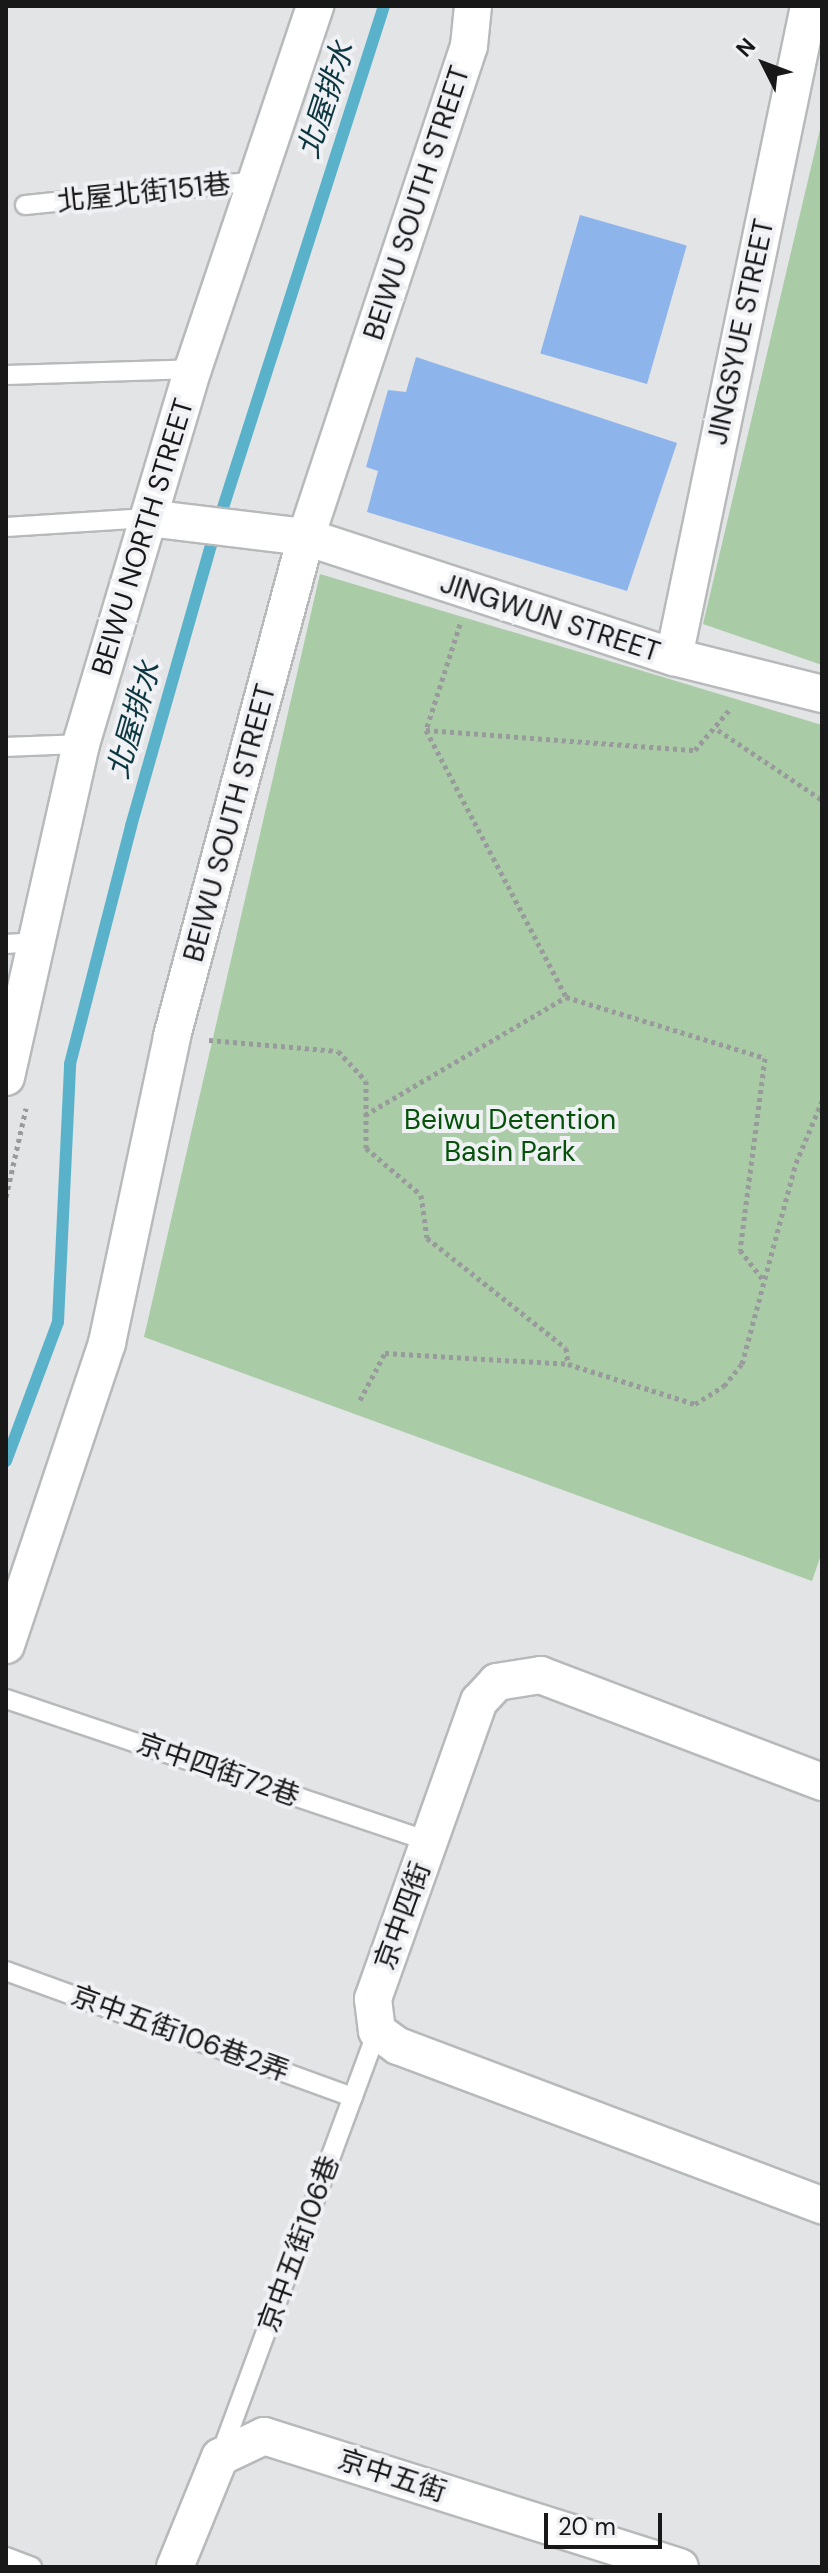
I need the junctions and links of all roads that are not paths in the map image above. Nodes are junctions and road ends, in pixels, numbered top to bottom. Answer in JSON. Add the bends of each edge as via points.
{"nodes":[{"id":1,"x":315,"y":6,"type":"edge"},
{"id":2,"x":473,"y":6,"type":"edge"},
{"id":3,"x":809,"y":6,"type":"edge"},
{"id":4,"x":262,"y":181,"type":"junction"},
{"id":5,"x":25,"y":205,"type":"dead end"},
{"id":6,"x":193,"y":369,"type":"junction"},
{"id":7,"x":7,"y":375,"type":"edge"},
{"id":8,"x":148,"y":518,"type":"junction"},
{"id":9,"x":6,"y":527,"type":"edge"},
{"id":10,"x":293,"y":536,"type":"junction"},
{"id":11,"x":674,"y":657,"type":"junction"},
{"id":12,"x":822,"y":694,"type":"edge"},
{"id":13,"x":81,"y":744,"type":"junction"},
{"id":14,"x":6,"y":747,"type":"edge"},
{"id":15,"x":20,"y":943,"type":"edge"},
{"id":16,"x":6,"y":1077,"type":"edge"},
{"id":17,"x":6,"y":1645,"type":"edge"},
{"id":18,"x":6,"y":1699,"type":"edge"},
{"id":19,"x":822,"y":1782,"type":"edge"},
{"id":20,"x":429,"y":1841,"type":"junction"},
{"id":21,"x":6,"y":1971,"type":"edge"},
{"id":22,"x":377,"y":2031,"type":"junction"},
{"id":23,"x":353,"y":2097,"type":"junction"},
{"id":24,"x":822,"y":2205,"type":"edge"},
{"id":25,"x":220,"y":2457,"type":"junction"},
{"id":26,"x":6,"y":2557,"type":"edge"},
{"id":27,"x":32,"y":2567,"type":"edge"},
{"id":28,"x":175,"y":2567,"type":"edge"},
{"id":29,"x":680,"y":2567,"type":"edge"}],
"edges":[{"from":1,"to":4,"type":"street","name":"BEIWU NORTH STREET"},
{"from":2,"to":10,"type":"street","name":"BEIWU SOUTH STREET","via":[[469,46]]},
{"from":3,"to":11,"type":"street","name":"JINGSYUE STREET"},
{"from":4,"to":5,"type":"lane","name":"北屋北街151巷"},
{"from":4,"to":6,"type":"street","name":"BEIWU NORTH STREET"},
{"from":6,"to":7,"type":"lane"},
{"from":6,"to":8,"type":"street","name":"BEIWU NORTH STREET"},
{"from":8,"to":9,"type":"lane"},
{"from":8,"to":10,"type":"street","name":"JINGWUN STREET","via":[[190,518]]},
{"from":8,"to":13,"type":"street","name":"BEIWU NORTH STREET"},
{"from":10,"to":11,"type":"street","name":"JINGWUN STREET"},
{"from":10,"to":17,"type":"street","name":"BEIWU SOUTH STREET","via":[[172,1036],[107,1343]]},
{"from":11,"to":12,"type":"street","name":"JINGWUN STREET"},
{"from":13,"to":14,"type":"lane"},
{"from":13,"to":15,"type":"street","name":"BEIWU NORTH STREET"},
{"from":15,"to":16,"type":"street","name":"BEIWU NORTH STREET"},
{"from":18,"to":20,"type":"lane","name":"京中四街72巷"},
{"from":19,"to":20,"type":"street","name":"京中四街","via":[[541,1675],[497,1682],[479,1701]]},
{"from":20,"to":22,"type":"street","name":"京中四街","via":[[373,1999]]},
{"from":21,"to":23,"type":"lane","name":"京中五街106巷2弄"},
{"from":22,"to":23,"type":"lane","name":"京中五街106巷"},
{"from":22,"to":24,"type":"street","via":[[398,2046]]},
{"from":23,"to":25,"type":"lane","name":"京中五街106巷"},
{"from":25,"to":28,"type":"street"},
{"from":25,"to":29,"type":"street","name":"京中五街","via":[[264,2436]]},
{"from":26,"to":27,"type":"lane"}]}
